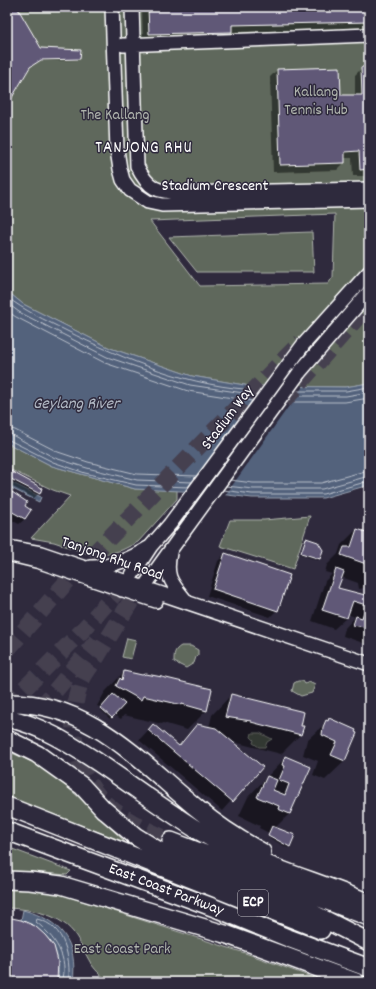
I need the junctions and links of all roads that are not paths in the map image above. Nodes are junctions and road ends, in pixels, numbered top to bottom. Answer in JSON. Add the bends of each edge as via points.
{"nodes":[{"id":1,"x":112,"y":7,"type":"edge"},
{"id":2,"x":132,"y":7,"type":"edge"},
{"id":3,"x":369,"y":35,"type":"edge"},
{"id":4,"x":132,"y":45,"type":"junction"},
{"id":5,"x":113,"y":46,"type":"junction"},
{"id":6,"x":369,"y":189,"type":"edge"},
{"id":7,"x":369,"y":200,"type":"edge"},
{"id":8,"x":369,"y":272,"type":"edge"},
{"id":9,"x":369,"y":292,"type":"edge"},
{"id":10,"x":7,"y":546,"type":"edge"},
{"id":11,"x":151,"y":546,"type":"junction"},
{"id":12,"x":170,"y":549,"type":"junction"},
{"id":13,"x":7,"y":555,"type":"edge"},
{"id":14,"x":81,"y":566,"type":"junction"},
{"id":15,"x":125,"y":586,"type":"junction"},
{"id":16,"x":141,"y":592,"type":"junction"},
{"id":17,"x":186,"y":601,"type":"junction"},
{"id":18,"x":206,"y":609,"type":"junction"},
{"id":19,"x":369,"y":664,"type":"edge"},
{"id":20,"x":7,"y":703,"type":"edge"},
{"id":21,"x":7,"y":718,"type":"edge"},
{"id":22,"x":7,"y":739,"type":"edge"},
{"id":23,"x":7,"y":806,"type":"edge"},
{"id":24,"x":7,"y":831,"type":"edge"},
{"id":25,"x":171,"y":841,"type":"tunnel mouth"},
{"id":26,"x":7,"y":880,"type":"edge"},
{"id":27,"x":61,"y":885,"type":"junction"},
{"id":28,"x":330,"y":887,"type":"junction"},
{"id":29,"x":369,"y":903,"type":"edge"},
{"id":30,"x":369,"y":917,"type":"edge"},
{"id":31,"x":288,"y":938,"type":"junction"},
{"id":32,"x":369,"y":942,"type":"edge"},
{"id":33,"x":369,"y":968,"type":"edge"},
{"id":34,"x":356,"y":982,"type":"edge"}],
"edges":[{"from":1,"to":5,"type":"street","name":"Stadium Crescent"},
{"from":2,"to":4,"type":"street"},
{"from":3,"to":4,"type":"street"},
{"from":4,"to":5,"type":"street"},
{"from":4,"to":6,"type":"street","via":[[137,166],[150,186],[158,190],[182,193]]},
{"from":5,"to":7,"type":"street","name":"Stadium Crescent","via":[[117,150],[123,180],[130,190],[148,202],[162,205]]},
{"from":8,"to":11,"type":"street","name":"Stadium Way","via":[[302,345]]},
{"from":9,"to":12,"type":"street","name":"Stadium Way","bridge":true,"via":[[300,373]]},
{"from":10,"to":14,"type":"street","name":"Tanjong Rhu Road","via":[[41,553]]},
{"from":11,"to":14,"type":"street","via":[[116,564]]},
{"from":11,"to":15,"type":"street","name":"Stadium Way"},
{"from":12,"to":16,"type":"street","name":"Stadium Way"},
{"from":12,"to":17,"type":"street","via":[[167,568],[170,578]]},
{"from":13,"to":15,"type":"street","name":"Tanjong Rhu Road"},
{"from":14,"to":15,"type":"street","name":"Tanjong Rhu Road"},
{"from":15,"to":16,"type":"street","name":"Tanjong Rhu Road"},
{"from":16,"to":17,"type":"street","name":"Tanjong Rhu Road"},
{"from":16,"to":18,"type":"street","name":"Tanjong Rhu Road","via":[[188,609]]},
{"from":17,"to":18,"type":"street","name":"Tanjong Rhu Road"},
{"from":18,"to":19,"type":"street","name":"Tanjong Rhu Road"},
{"from":20,"to":28,"type":"highway","via":[[48,707],[90,723],[118,742],[200,811],[238,838]]},
{"from":21,"to":28,"type":"highway","via":[[30,724],[59,738],[217,841],[257,860]]},
{"from":22,"to":32,"type":"highway","via":[[37,754],[82,786],[103,810],[135,836],[169,857],[314,914]]},
{"from":23,"to":32,"type":"highway","name":"East Coast Parkway","number":"ECP","via":[[298,921],[337,935]]},
{"from":24,"to":31,"type":"highway","name":"East Coast Parkway","number":"ECP","via":[[208,905]]},
{"from":25,"to":30,"type":"highway"},
{"from":26,"to":27,"type":"highway"},
{"from":27,"to":31,"type":"highway","via":[[80,884],[101,889],[267,939]]},
{"from":27,"to":34,"type":"highway","via":[[228,935]]},
{"from":28,"to":29,"type":"highway"},
{"from":31,"to":33,"type":"highway","name":"East Coast Parkway","number":"ECP"}]}
